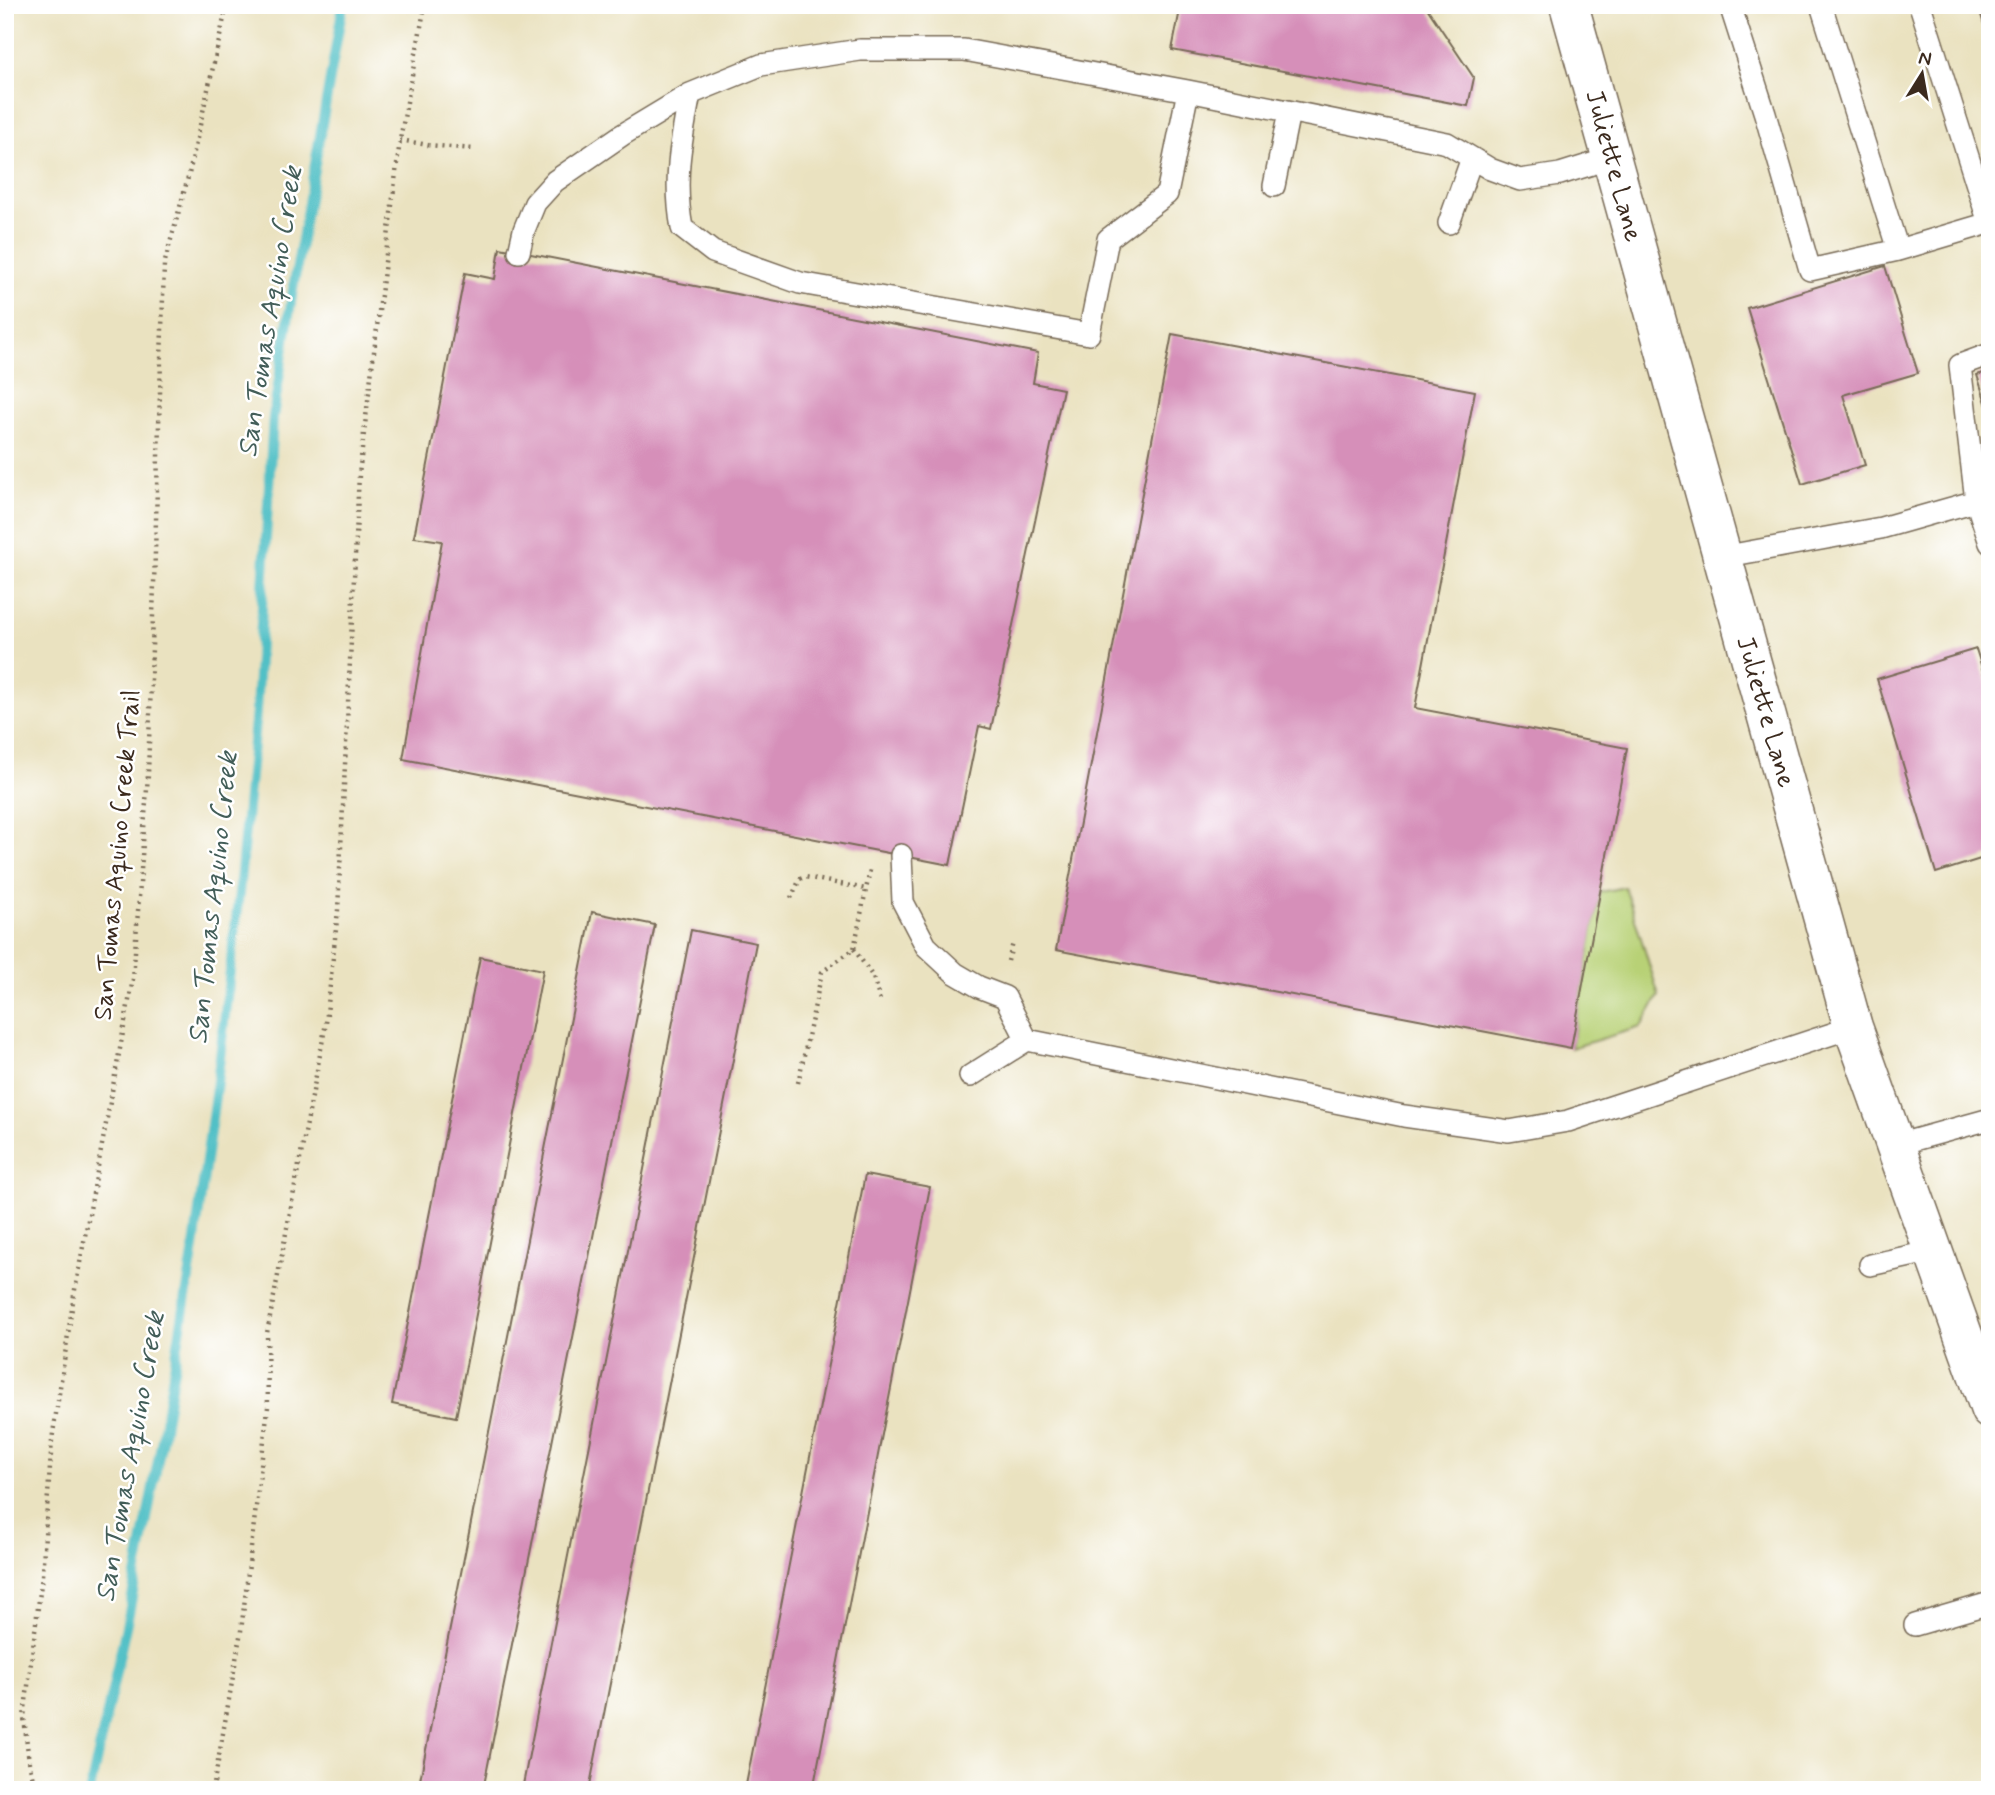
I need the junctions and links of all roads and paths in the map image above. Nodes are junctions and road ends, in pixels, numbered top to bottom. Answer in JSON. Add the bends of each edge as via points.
{"nodes":[{"id":1,"x":227,"y":5,"type":"edge"},
{"id":2,"x":425,"y":5,"type":"edge"},
{"id":3,"x":1569,"y":5,"type":"edge"},
{"id":4,"x":1730,"y":5,"type":"edge"},
{"id":5,"x":1821,"y":5,"type":"edge"},
{"id":6,"x":1920,"y":5,"type":"edge"},
{"id":7,"x":1188,"y":91,"type":"junction"},
{"id":8,"x":690,"y":94,"type":"junction"},
{"id":9,"x":1289,"y":112,"type":"junction"},
{"id":10,"x":400,"y":140,"type":"junction"},
{"id":11,"x":473,"y":149,"type":"dead end"},
{"id":12,"x":1472,"y":158,"type":"junction"},
{"id":13,"x":1611,"y":158,"type":"junction"},
{"id":14,"x":1274,"y":186,"type":"dead end"},
{"id":15,"x":1449,"y":223,"type":"dead end"},
{"id":16,"x":1898,"y":250,"type":"junction"},
{"id":17,"x":519,"y":252,"type":"dead end"},
{"id":18,"x":1990,"y":354,"type":"edge"},
{"id":19,"x":1976,"y":502,"type":"junction"},
{"id":20,"x":1990,"y":543,"type":"edge"},
{"id":21,"x":1722,"y":557,"type":"junction"},
{"id":22,"x":901,"y":855,"type":"dead end"},
{"id":23,"x":871,"y":864,"type":"dead end"},
{"id":24,"x":866,"y":890,"type":"junction"},
{"id":25,"x":791,"y":898,"type":"dead end"},
{"id":26,"x":1013,"y":943,"type":"dead end"},
{"id":27,"x":854,"y":949,"type":"junction"},
{"id":28,"x":1008,"y":961,"type":"dead end"},
{"id":29,"x":881,"y":1004,"type":"dead end"},
{"id":30,"x":1853,"y":1027,"type":"junction"},
{"id":31,"x":1027,"y":1040,"type":"junction"},
{"id":32,"x":970,"y":1076,"type":"dead end"},
{"id":33,"x":798,"y":1083,"type":"dead end"},
{"id":34,"x":1990,"y":1119,"type":"edge"},
{"id":35,"x":1896,"y":1145,"type":"junction"},
{"id":36,"x":1933,"y":1251,"type":"junction"},
{"id":37,"x":1870,"y":1265,"type":"dead end"},
{"id":38,"x":1990,"y":1410,"type":"edge"},
{"id":39,"x":1990,"y":1603,"type":"edge"},
{"id":40,"x":1915,"y":1625,"type":"dead end"},
{"id":41,"x":36,"y":1790,"type":"edge"},
{"id":42,"x":213,"y":1790,"type":"edge"}],
"edges":[{"from":1,"to":41,"type":"path","name":"San Tomas Aquino Creek Trail","via":[[164,265],[148,775],[133,979],[52,1440],[42,1576],[24,1717]]},
{"from":2,"to":10,"type":"path"},
{"from":3,"to":13,"type":"street","name":"Juliette Lane"},
{"from":4,"to":16,"type":"lane","via":[[1810,270]]},
{"from":5,"to":16,"type":"lane"},
{"from":6,"to":16,"type":"lane","via":[[1990,223]]},
{"from":7,"to":8,"type":"lane","via":[[964,50],[860,50],[761,65]]},
{"from":7,"to":8,"type":"lane","via":[[1167,194],[1108,239],[1089,334],[800,283],[713,252],[682,228],[678,205],[677,175]]},
{"from":7,"to":9,"type":"lane"},
{"from":8,"to":17,"type":"lane","via":[[555,181],[535,203]]},
{"from":9,"to":12,"type":"lane","via":[[1447,144]]},
{"from":9,"to":14,"type":"lane"},
{"from":10,"to":11,"type":"path"},
{"from":10,"to":42,"type":"path","via":[[359,474],[338,910],[326,1023],[267,1333],[268,1407],[241,1631]]},
{"from":12,"to":13,"type":"lane","via":[[1520,180],[1560,174]]},
{"from":12,"to":15,"type":"lane"},
{"from":13,"to":21,"type":"street","name":"Juliette Lane"},
{"from":18,"to":19,"type":"lane","via":[[1960,365]]},
{"from":19,"to":20,"type":"lane"},
{"from":19,"to":21,"type":"lane","via":[[1881,528]]},
{"from":21,"to":30,"type":"street","name":"Juliette Lane"},
{"from":22,"to":31,"type":"lane","via":[[903,902],[926,946],[955,973],[1004,997]]},
{"from":23,"to":24,"type":"path"},
{"from":24,"to":25,"type":"path","via":[[806,877],[800,879]]},
{"from":24,"to":27,"type":"path"},
{"from":26,"to":28,"type":"path"},
{"from":27,"to":29,"type":"path","via":[[873,977]]},
{"from":27,"to":33,"type":"path","via":[[822,972]]},
{"from":30,"to":31,"type":"lane","via":[[1568,1121],[1509,1131],[1404,1115]]},
{"from":30,"to":35,"type":"street","name":"Juliette Lane"},
{"from":31,"to":32,"type":"lane"},
{"from":34,"to":35,"type":"lane"},
{"from":35,"to":36,"type":"street","name":"Juliette Lane"},
{"from":36,"to":37,"type":"lane"},
{"from":36,"to":38,"type":"street","name":"Juliette Lane"},
{"from":39,"to":40,"type":"lane"}]}
